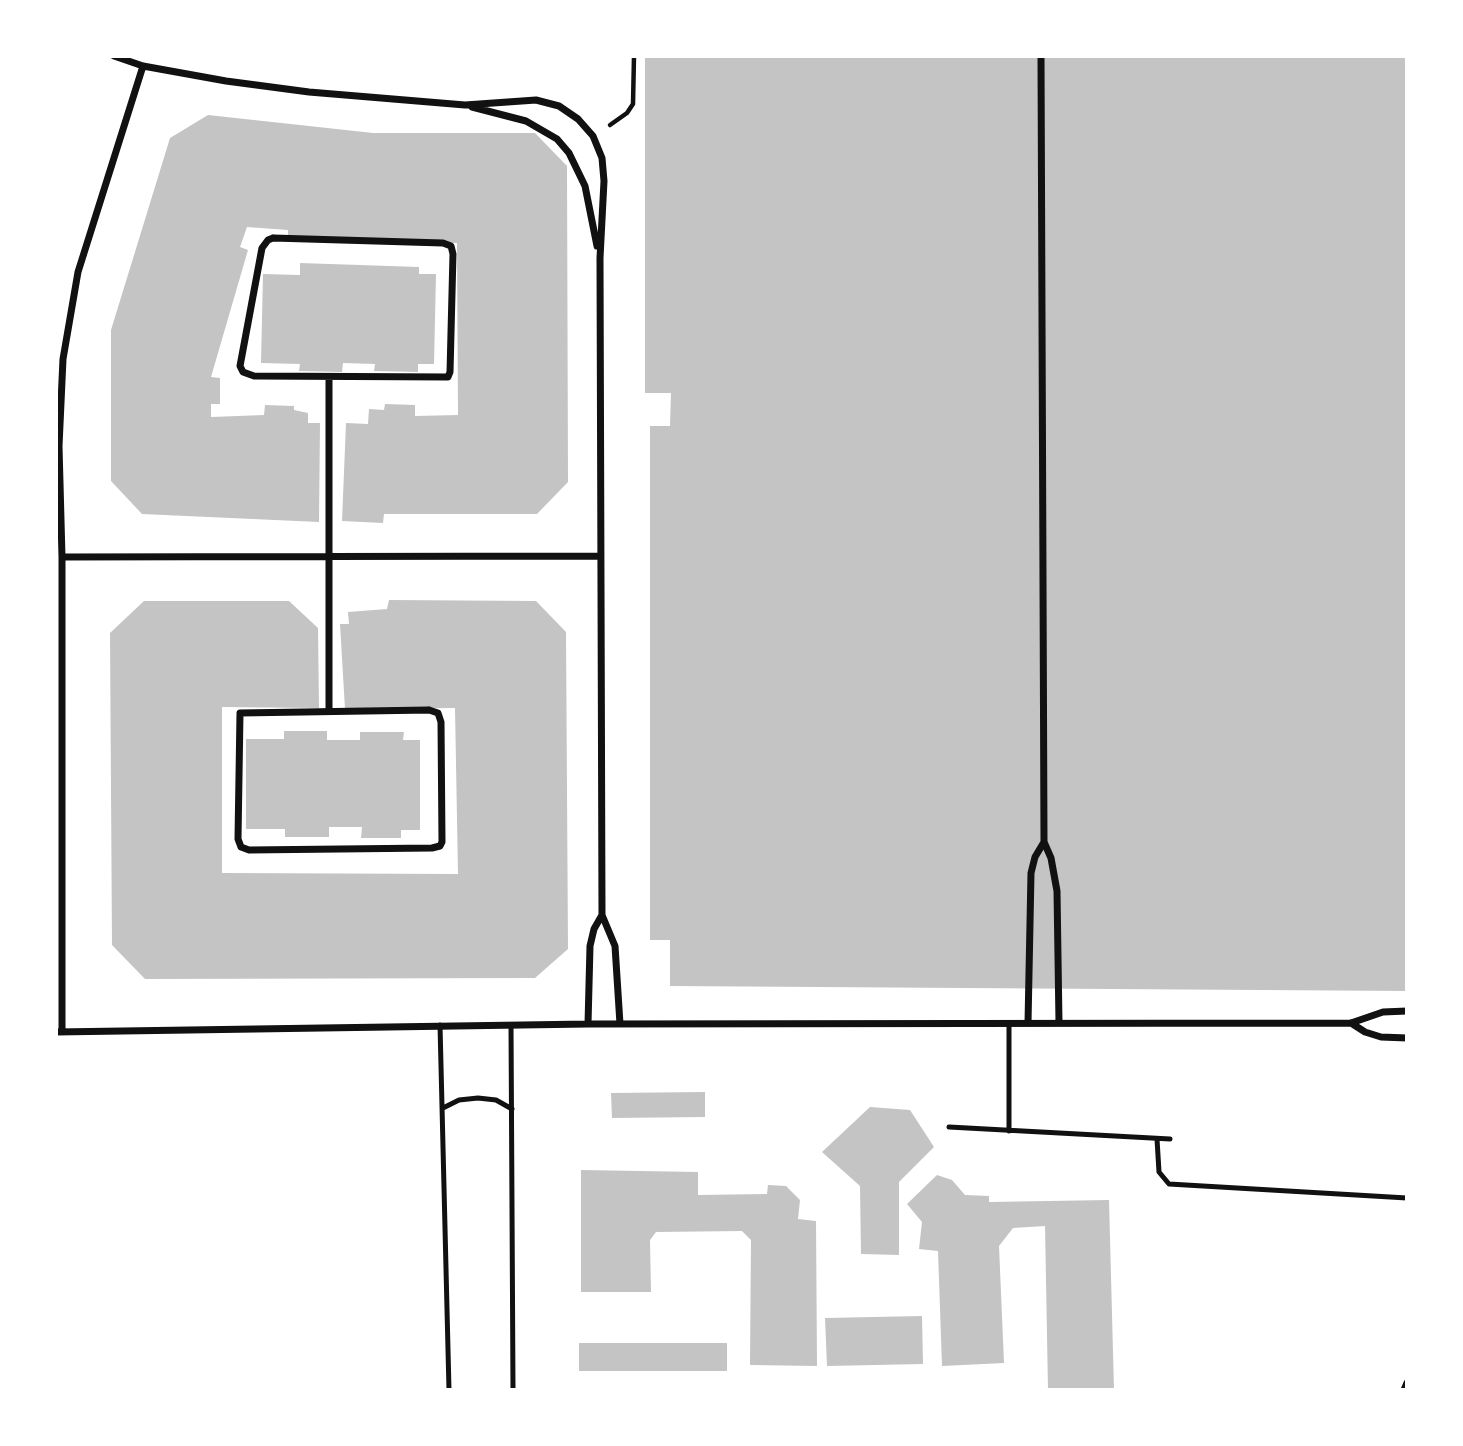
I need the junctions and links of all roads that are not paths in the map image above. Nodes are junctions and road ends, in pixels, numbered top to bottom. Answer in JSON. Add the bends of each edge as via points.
{"nodes":[{"id":1,"x":114,"y":56,"type":"edge"},
{"id":2,"x":1041,"y":56,"type":"edge"},
{"id":3,"x":143,"y":66,"type":"junction"},
{"id":4,"x":465,"y":105,"type":"junction"},
{"id":5,"x":600,"y":258,"type":"junction"},
{"id":6,"x":329,"y":377,"type":"junction"},
{"id":7,"x":329,"y":556,"type":"junction"},
{"id":8,"x":600,"y":556,"type":"junction"},
{"id":9,"x":62,"y":557,"type":"junction"},
{"id":10,"x":329,"y":711,"type":"junction"},
{"id":11,"x":1044,"y":842,"type":"junction"},
{"id":12,"x":602,"y":915,"type":"junction"},
{"id":13,"x":1407,"y":1011,"type":"edge"},
{"id":14,"x":1028,"y":1023,"type":"junction"},
{"id":15,"x":1059,"y":1023,"type":"junction"},
{"id":16,"x":1351,"y":1023,"type":"junction"},
{"id":17,"x":588,"y":1024,"type":"junction"},
{"id":18,"x":620,"y":1024,"type":"junction"},
{"id":19,"x":1010,"y":1024,"type":"junction"},
{"id":20,"x":440,"y":1025,"type":"junction"},
{"id":21,"x":512,"y":1025,"type":"junction"},
{"id":22,"x":59,"y":1032,"type":"edge"},
{"id":23,"x":1407,"y":1038,"type":"edge"},
{"id":24,"x":443,"y":1108,"type":"junction"},
{"id":25,"x":512,"y":1109,"type":"junction"},
{"id":26,"x":948,"y":1127,"type":"dead end"},
{"id":27,"x":1009,"y":1131,"type":"junction"},
{"id":28,"x":1157,"y":1139,"type":"junction"},
{"id":29,"x":1170,"y":1139,"type":"dead end"},
{"id":30,"x":1407,"y":1198,"type":"edge"},
{"id":31,"x":1407,"y":1383,"type":"edge"},
{"id":32,"x":449,"y":1390,"type":"edge"},
{"id":33,"x":513,"y":1390,"type":"edge"},
{"id":34,"x":1404,"y":1390,"type":"edge"}],
"edges":[{"from":1,"to":3,"type":"street"},
{"from":2,"to":11,"type":"street"},
{"from":3,"to":4,"type":"street","via":[[309,92]]},
{"from":3,"to":9,"type":"street","via":[[78,272],[69,315],[60,402]]},
{"from":4,"to":5,"type":"street","via":[[526,121],[557,139],[585,186]]},
{"from":4,"to":5,"type":"street","via":[[536,100],[559,106],[578,119],[593,136],[602,158]]},
{"from":5,"to":8,"type":"street"},
{"from":6,"to":6,"type":"street","via":[[248,376],[240,366],[265,243],[273,238],[451,246],[448,377]]},
{"from":6,"to":7,"type":"street"},
{"from":7,"to":8,"type":"street"},
{"from":7,"to":9,"type":"street"},
{"from":7,"to":10,"type":"street"},
{"from":8,"to":12,"type":"street"},
{"from":9,"to":22,"type":"street"},
{"from":10,"to":10,"type":"street","via":[[438,713],[440,846],[241,847],[240,713]]},
{"from":11,"to":14,"type":"street","via":[[1031,873]]},
{"from":11,"to":15,"type":"street","via":[[1057,891]]},
{"from":12,"to":17,"type":"street","via":[[590,946]]},
{"from":12,"to":18,"type":"street","via":[[615,946]]},
{"from":13,"to":16,"type":"street","via":[[1383,1012]]},
{"from":14,"to":15,"type":"street"},
{"from":14,"to":19,"type":"street"},
{"from":15,"to":16,"type":"street"},
{"from":16,"to":23,"type":"street","via":[[1381,1037]]},
{"from":17,"to":18,"type":"street"},
{"from":17,"to":21,"type":"street"},
{"from":18,"to":19,"type":"street"},
{"from":19,"to":27,"type":"lane"},
{"from":20,"to":21,"type":"street"},
{"from":20,"to":22,"type":"street"},
{"from":20,"to":24,"type":"lane"},
{"from":21,"to":25,"type":"lane"},
{"from":24,"to":25,"type":"lane","via":[[478,1098],[496,1100]]},
{"from":24,"to":32,"type":"lane"},
{"from":25,"to":33,"type":"lane"},
{"from":26,"to":27,"type":"lane"},
{"from":27,"to":28,"type":"lane"},
{"from":28,"to":29,"type":"lane"},
{"from":28,"to":30,"type":"lane","via":[[1159,1172],[1169,1184]]},
{"from":31,"to":34,"type":"street"}]}
